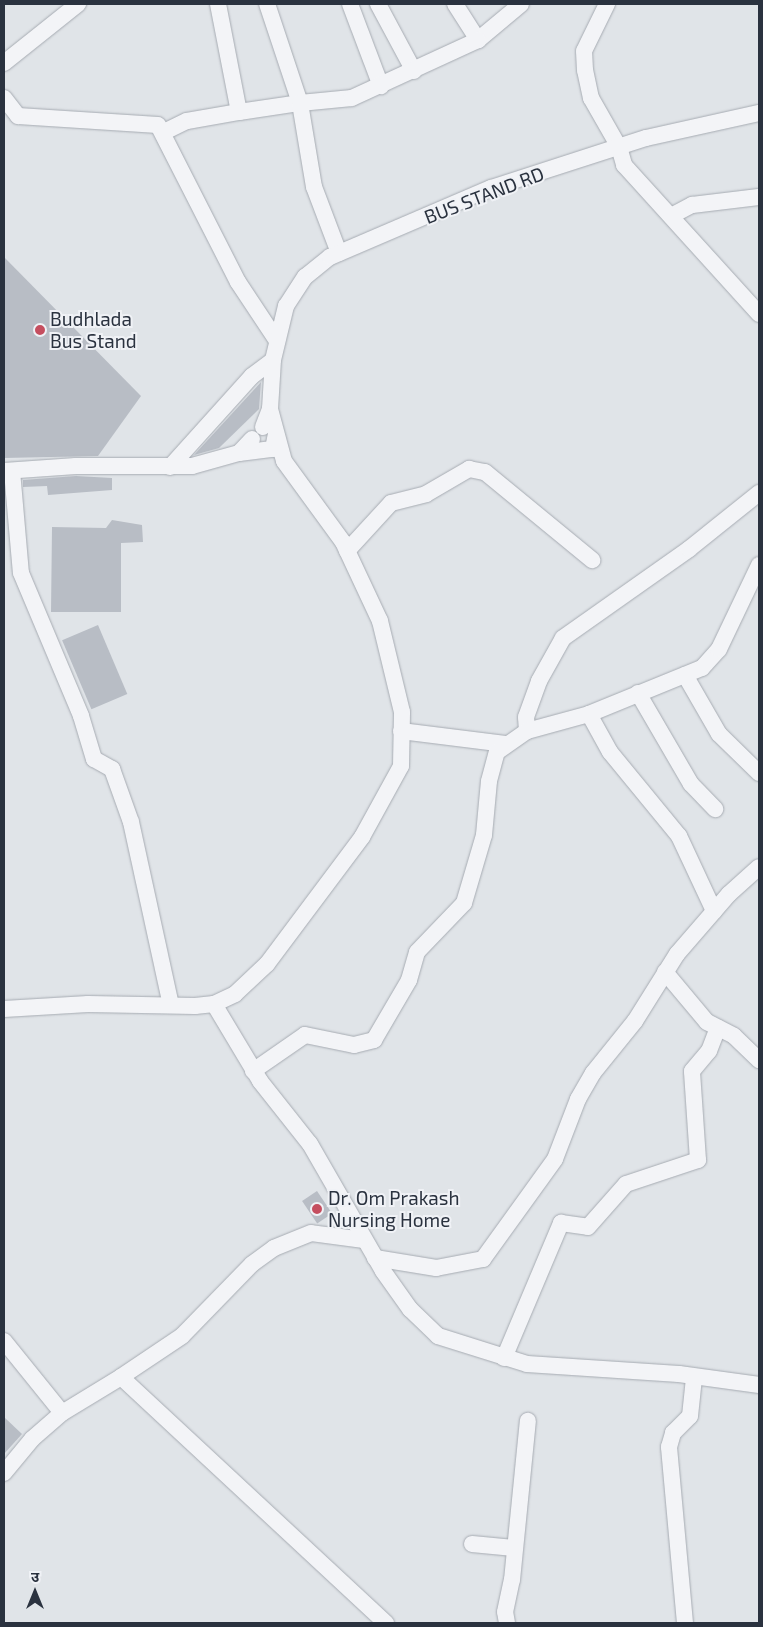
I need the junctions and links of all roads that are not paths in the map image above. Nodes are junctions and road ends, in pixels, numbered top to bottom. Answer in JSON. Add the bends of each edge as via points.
{"nodes":[{"id":1,"x":78,"y":4,"type":"edge"},
{"id":2,"x":218,"y":4,"type":"edge"},
{"id":3,"x":267,"y":4,"type":"edge"},
{"id":4,"x":350,"y":4,"type":"edge"},
{"id":5,"x":378,"y":4,"type":"edge"},
{"id":6,"x":455,"y":4,"type":"edge"},
{"id":7,"x":521,"y":4,"type":"edge"},
{"id":8,"x":606,"y":4,"type":"edge"},
{"id":9,"x":478,"y":40,"type":"junction"},
{"id":10,"x":4,"y":63,"type":"edge"},
{"id":11,"x":414,"y":71,"type":"junction"},
{"id":12,"x":380,"y":86,"type":"junction"},
{"id":13,"x":4,"y":98,"type":"edge"},
{"id":14,"x":300,"y":103,"type":"junction"},
{"id":15,"x":239,"y":112,"type":"junction"},
{"id":16,"x":759,"y":113,"type":"edge"},
{"id":17,"x":164,"y":132,"type":"junction"},
{"id":18,"x":619,"y":147,"type":"junction"},
{"id":19,"x":759,"y":197,"type":"edge"},
{"id":20,"x":671,"y":216,"type":"junction"},
{"id":21,"x":339,"y":253,"type":"junction"},
{"id":22,"x":759,"y":314,"type":"edge"},
{"id":23,"x":277,"y":341,"type":"junction"},
{"id":24,"x":273,"y":360,"type":"junction"},
{"id":25,"x":270,"y":409,"type":"junction"},
{"id":26,"x":277,"y":436,"type":"junction"},
{"id":27,"x":260,"y":442,"type":"junction"},
{"id":28,"x":284,"y":461,"type":"junction"},
{"id":29,"x":170,"y":467,"type":"junction"},
{"id":30,"x":8,"y":471,"type":"edge"},
{"id":31,"x":759,"y":493,"type":"edge"},
{"id":32,"x":347,"y":551,"type":"junction"},
{"id":33,"x":592,"y":560,"type":"dead end"},
{"id":34,"x":759,"y":565,"type":"edge"},
{"id":35,"x":685,"y":675,"type":"junction"},
{"id":36,"x":638,"y":693,"type":"junction"},
{"id":37,"x":589,"y":714,"type":"junction"},
{"id":38,"x":401,"y":731,"type":"junction"},
{"id":39,"x":527,"y":731,"type":"junction"},
{"id":40,"x":506,"y":744,"type":"junction"},
{"id":41,"x":759,"y":772,"type":"edge"},
{"id":42,"x":715,"y":809,"type":"dead end"},
{"id":43,"x":759,"y":867,"type":"edge"},
{"id":44,"x":714,"y":911,"type":"junction"},
{"id":45,"x":665,"y":972,"type":"junction"},
{"id":46,"x":214,"y":1004,"type":"junction"},
{"id":47,"x":171,"y":1005,"type":"junction"},
{"id":48,"x":4,"y":1009,"type":"edge"},
{"id":49,"x":718,"y":1028,"type":"junction"},
{"id":50,"x":759,"y":1060,"type":"edge"},
{"id":51,"x":253,"y":1070,"type":"junction"},
{"id":52,"x":364,"y":1240,"type":"junction"},
{"id":53,"x":375,"y":1258,"type":"junction"},
{"id":54,"x":4,"y":1341,"type":"edge"},
{"id":55,"x":504,"y":1358,"type":"junction"},
{"id":56,"x":121,"y":1377,"type":"junction"},
{"id":57,"x":694,"y":1377,"type":"junction"},
{"id":58,"x":759,"y":1385,"type":"edge"},
{"id":59,"x":62,"y":1413,"type":"junction"},
{"id":60,"x":528,"y":1421,"type":"dead end"},
{"id":61,"x":4,"y":1473,"type":"edge"},
{"id":62,"x":472,"y":1544,"type":"dead end"},
{"id":63,"x":514,"y":1548,"type":"junction"},
{"id":64,"x":386,"y":1623,"type":"edge"},
{"id":65,"x":507,"y":1623,"type":"edge"},
{"id":66,"x":685,"y":1623,"type":"edge"}],
"edges":[{"from":1,"to":10,"type":"street"},
{"from":2,"to":15,"type":"street"},
{"from":3,"to":14,"type":"street"},
{"from":4,"to":12,"type":"street"},
{"from":5,"to":11,"type":"street"},
{"from":6,"to":9,"type":"street"},
{"from":7,"to":9,"type":"street"},
{"from":8,"to":18,"type":"street","via":[[584,51],[585,70],[591,98]]},
{"from":9,"to":11,"type":"street"},
{"from":11,"to":12,"type":"street"},
{"from":12,"to":14,"type":"street","via":[[352,98]]},
{"from":13,"to":17,"type":"street","via":[[18,116],[158,125]]},
{"from":14,"to":15,"type":"street"},
{"from":14,"to":21,"type":"street","via":[[314,187]]},
{"from":15,"to":17,"type":"street","via":[[187,121]]},
{"from":16,"to":18,"type":"street","name":"BUS STAND RD"},
{"from":17,"to":23,"type":"street","via":[[238,282]]},
{"from":18,"to":20,"type":"street","via":[[624,165]]},
{"from":18,"to":21,"type":"street","name":"BUS STAND RD","via":[[491,188]]},
{"from":19,"to":20,"type":"street","via":[[692,205]]},
{"from":20,"to":22,"type":"street"},
{"from":21,"to":23,"type":"street","name":"BUS STAND RD","via":[[305,277],[286,306]]},
{"from":23,"to":24,"type":"street","name":"BUS STAND RD"},
{"from":24,"to":25,"type":"street","name":"BUS STAND RD"},
{"from":24,"to":29,"type":"street","via":[[252,376]]},
{"from":25,"to":26,"type":"street"},
{"from":25,"to":27,"type":"street"},
{"from":26,"to":27,"type":"street","via":[[273,449]]},
{"from":26,"to":28,"type":"street"},
{"from":27,"to":28,"type":"street"},
{"from":27,"to":29,"type":"street","via":[[214,462]]},
{"from":28,"to":32,"type":"street"},
{"from":29,"to":30,"type":"street","via":[[76,466]]},
{"from":30,"to":47,"type":"street","via":[[21,573],[81,716],[94,759],[112,769],[130,822]]},
{"from":31,"to":39,"type":"street","via":[[689,549],[563,638],[539,681],[526,717]]},
{"from":32,"to":33,"type":"street","via":[[391,503],[426,494],[469,469],[485,472]]},
{"from":32,"to":38,"type":"street","via":[[380,621],[402,712]]},
{"from":34,"to":35,"type":"street","via":[[719,649],[702,668]]},
{"from":35,"to":36,"type":"street"},
{"from":35,"to":41,"type":"street","via":[[719,734]]},
{"from":36,"to":37,"type":"street"},
{"from":36,"to":42,"type":"street","via":[[691,784]]},
{"from":37,"to":39,"type":"street"},
{"from":37,"to":44,"type":"street","via":[[610,752],[680,836]]},
{"from":38,"to":40,"type":"street"},
{"from":38,"to":46,"type":"street","via":[[401,766],[362,837],[251,982]]},
{"from":39,"to":40,"type":"street"},
{"from":40,"to":51,"type":"street","via":[[492,765],[484,835],[464,903],[417,952],[409,980],[374,1040],[354,1045],[305,1035]]},
{"from":43,"to":44,"type":"street"},
{"from":44,"to":45,"type":"street"},
{"from":45,"to":49,"type":"street","via":[[690,1006]]},
{"from":45,"to":53,"type":"street","via":[[635,1021],[592,1073],[554,1159],[484,1259],[436,1268]]},
{"from":46,"to":47,"type":"street"},
{"from":46,"to":51,"type":"street"},
{"from":47,"to":48,"type":"street"},
{"from":49,"to":50,"type":"street","via":[[734,1036]]},
{"from":49,"to":55,"type":"street","via":[[709,1051],[692,1071],[698,1160],[626,1184],[588,1227],[561,1223]]},
{"from":51,"to":52,"type":"street","via":[[310,1144]]},
{"from":52,"to":53,"type":"street"},
{"from":52,"to":56,"type":"street","via":[[311,1233],[274,1248],[252,1264],[182,1336]]},
{"from":53,"to":55,"type":"street","via":[[410,1309],[438,1336]]},
{"from":54,"to":59,"type":"street"},
{"from":55,"to":57,"type":"street","via":[[578,1370]]},
{"from":56,"to":59,"type":"street"},
{"from":56,"to":64,"type":"street"},
{"from":57,"to":58,"type":"street"},
{"from":57,"to":66,"type":"street","via":[[690,1416],[673,1433],[669,1447]]},
{"from":59,"to":61,"type":"street","via":[[32,1439]]},
{"from":60,"to":63,"type":"street"},
{"from":62,"to":63,"type":"street"},
{"from":63,"to":65,"type":"street","via":[[504,1612]]}]}
